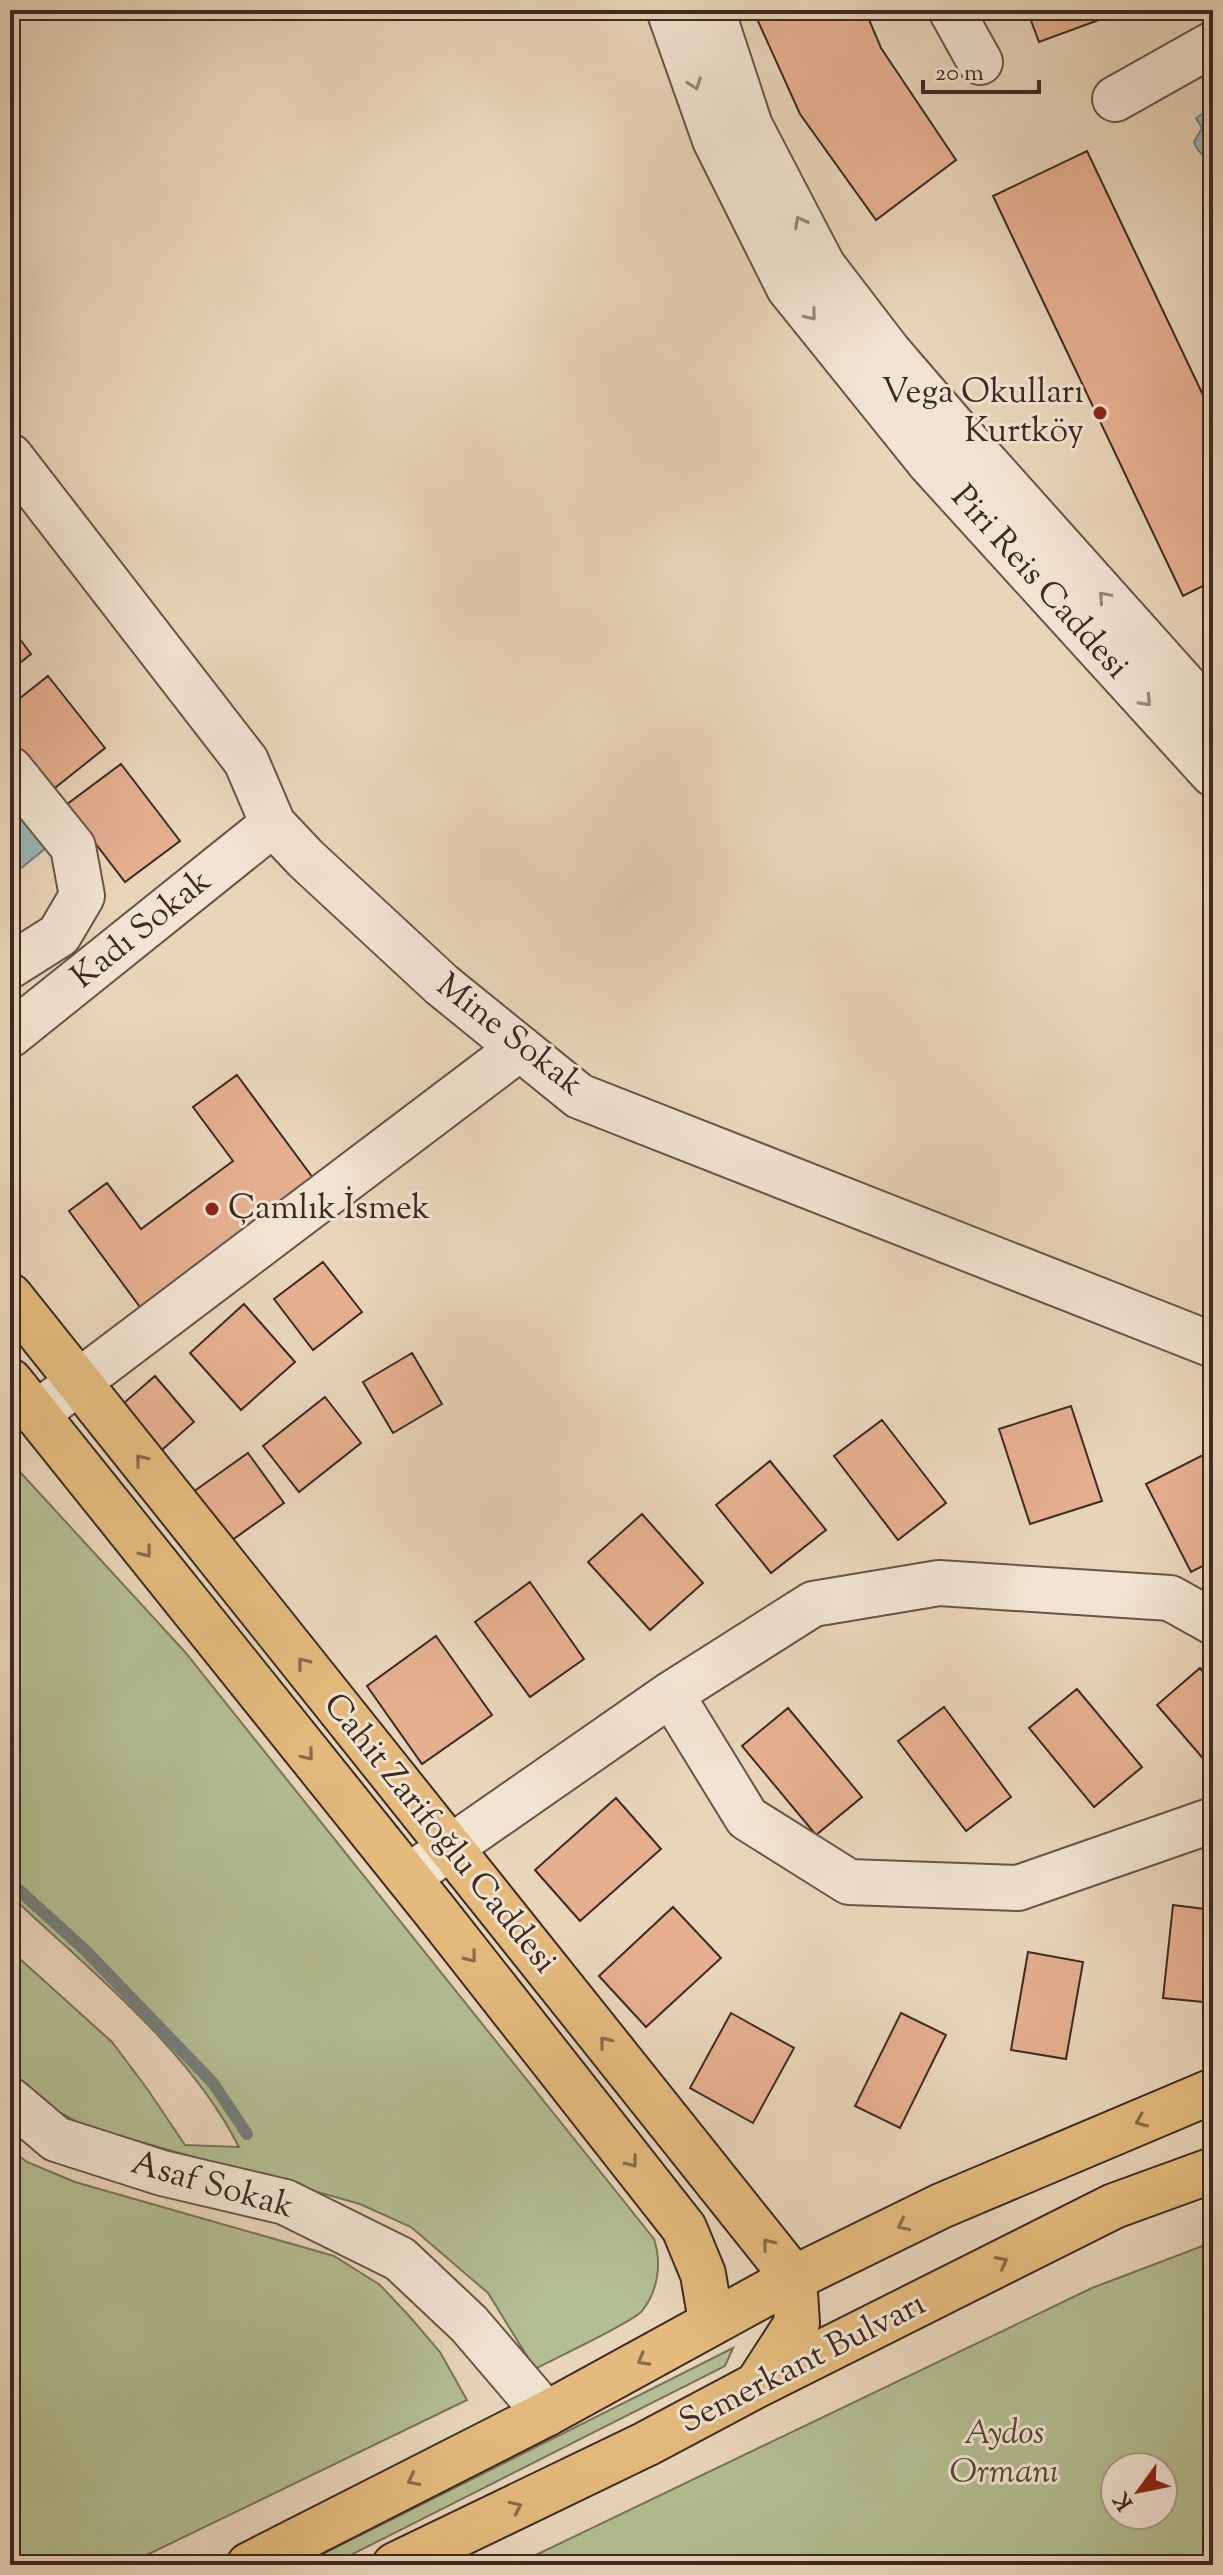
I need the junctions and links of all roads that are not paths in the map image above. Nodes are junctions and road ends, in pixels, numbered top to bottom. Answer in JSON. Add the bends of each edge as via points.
{"nodes":[{"id":1,"x":669,"y":10,"type":"edge"},
{"id":2,"x":712,"y":10,"type":"edge"},
{"id":3,"x":951,"y":10,"type":"edge"},
{"id":4,"x":1213,"y":44,"type":"edge"},
{"id":5,"x":980,"y":62,"type":"dead end"},
{"id":6,"x":1115,"y":99,"type":"dead end"},
{"id":7,"x":10,"y":456,"type":"edge"},
{"id":8,"x":1213,"y":717,"type":"edge"},
{"id":9,"x":10,"y":769,"type":"edge"},
{"id":10,"x":1213,"y":774,"type":"edge"},
{"id":11,"x":273,"y":824,"type":"junction"},
{"id":12,"x":10,"y":966,"type":"edge"},
{"id":13,"x":10,"y":1035,"type":"edge"},
{"id":14,"x":520,"y":1048,"type":"junction"},
{"id":15,"x":10,"y":1296,"type":"edge"},
{"id":16,"x":1213,"y":1345,"type":"edge"},
{"id":17,"x":78,"y":1382,"type":"junction"},
{"id":18,"x":23,"y":1398,"type":"edge"},
{"id":19,"x":1213,"y":1622,"type":"edge"},
{"id":20,"x":671,"y":1694,"type":"junction"},
{"id":21,"x":1213,"y":1820,"type":"edge"},
{"id":22,"x":450,"y":1849,"type":"junction"},
{"id":23,"x":408,"y":1877,"type":"junction"},
{"id":24,"x":1213,"y":2091,"type":"edge"},
{"id":25,"x":10,"y":2100,"type":"edge"},
{"id":26,"x":1213,"y":2170,"type":"edge"},
{"id":27,"x":794,"y":2278,"type":"junction"},
{"id":28,"x":711,"y":2321,"type":"junction"},
{"id":29,"x":757,"y":2385,"type":"junction"},
{"id":30,"x":546,"y":2414,"type":"junction"},
{"id":31,"x":249,"y":2565,"type":"edge"},
{"id":32,"x":395,"y":2565,"type":"edge"}],
"edges":[{"from":1,"to":10,"type":"street","name":"Piri Reis Caddesi","one_way":true,"via":[[715,140],[789,288],[929,462]]},
{"from":8,"to":2,"type":"street","name":"Piri Reis Caddesi","one_way":true,"via":[[958,432],[823,266],[750,126]]},
{"from":3,"to":5,"type":"street"},
{"from":4,"to":6,"type":"street"},
{"from":7,"to":11,"type":"street","name":"Mine Sokak","via":[[246,761]]},
{"from":9,"to":12,"type":"street","via":[[73,847],[82,896],[59,935]]},
{"from":11,"to":13,"type":"street","name":"Kadı Sokak"},
{"from":11,"to":14,"type":"street","name":"Mine Sokak","via":[[442,985]]},
{"from":14,"to":16,"type":"street","name":"Mine Sokak","via":[[579,1096]]},
{"from":14,"to":17,"type":"street"},
{"from":15,"to":17,"type":"main road","name":"Cahit Zarifoğlu Caddesi"},
{"from":17,"to":18,"type":"street"},
{"from":22,"to":17,"type":"main road","name":"Cahit Zarifoğlu Caddesi","one_way":true},
{"from":18,"to":23,"type":"main road","name":"Cahit Zarifoğlu Caddesi","one_way":true},
{"from":19,"to":20,"type":"street","via":[[1170,1598],[939,1583],[813,1604]]},
{"from":20,"to":21,"type":"street","via":[[747,1818],[849,1882],[1018,1888]]},
{"from":20,"to":22,"type":"street"},
{"from":22,"to":23,"type":"street"},
{"from":27,"to":22,"type":"main road","name":"Cahit Zarifoğlu Caddesi","one_way":true},
{"from":23,"to":28,"type":"main road","name":"Cahit Zarifoğlu Caddesi","one_way":true,"via":[[684,2228],[703,2274]]},
{"from":24,"to":27,"type":"main road","one_way":true,"via":[[941,2206]]},
{"from":25,"to":30,"type":"street","name":"Asaf Sokak","via":[[56,2139],[162,2173],[285,2202],[400,2259],[469,2324]]},
{"from":29,"to":26,"type":"main road","name":"Semerkant Bulvarı","one_way":true,"via":[[1114,2206]]},
{"from":27,"to":28,"type":"main road"},
{"from":27,"to":29,"type":"main road","via":[[797,2323]]},
{"from":28,"to":30,"type":"main road","one_way":true},
{"from":32,"to":29,"type":"main road","name":"Semerkant Bulvarı","one_way":true},
{"from":30,"to":31,"type":"main road","one_way":true}]}
